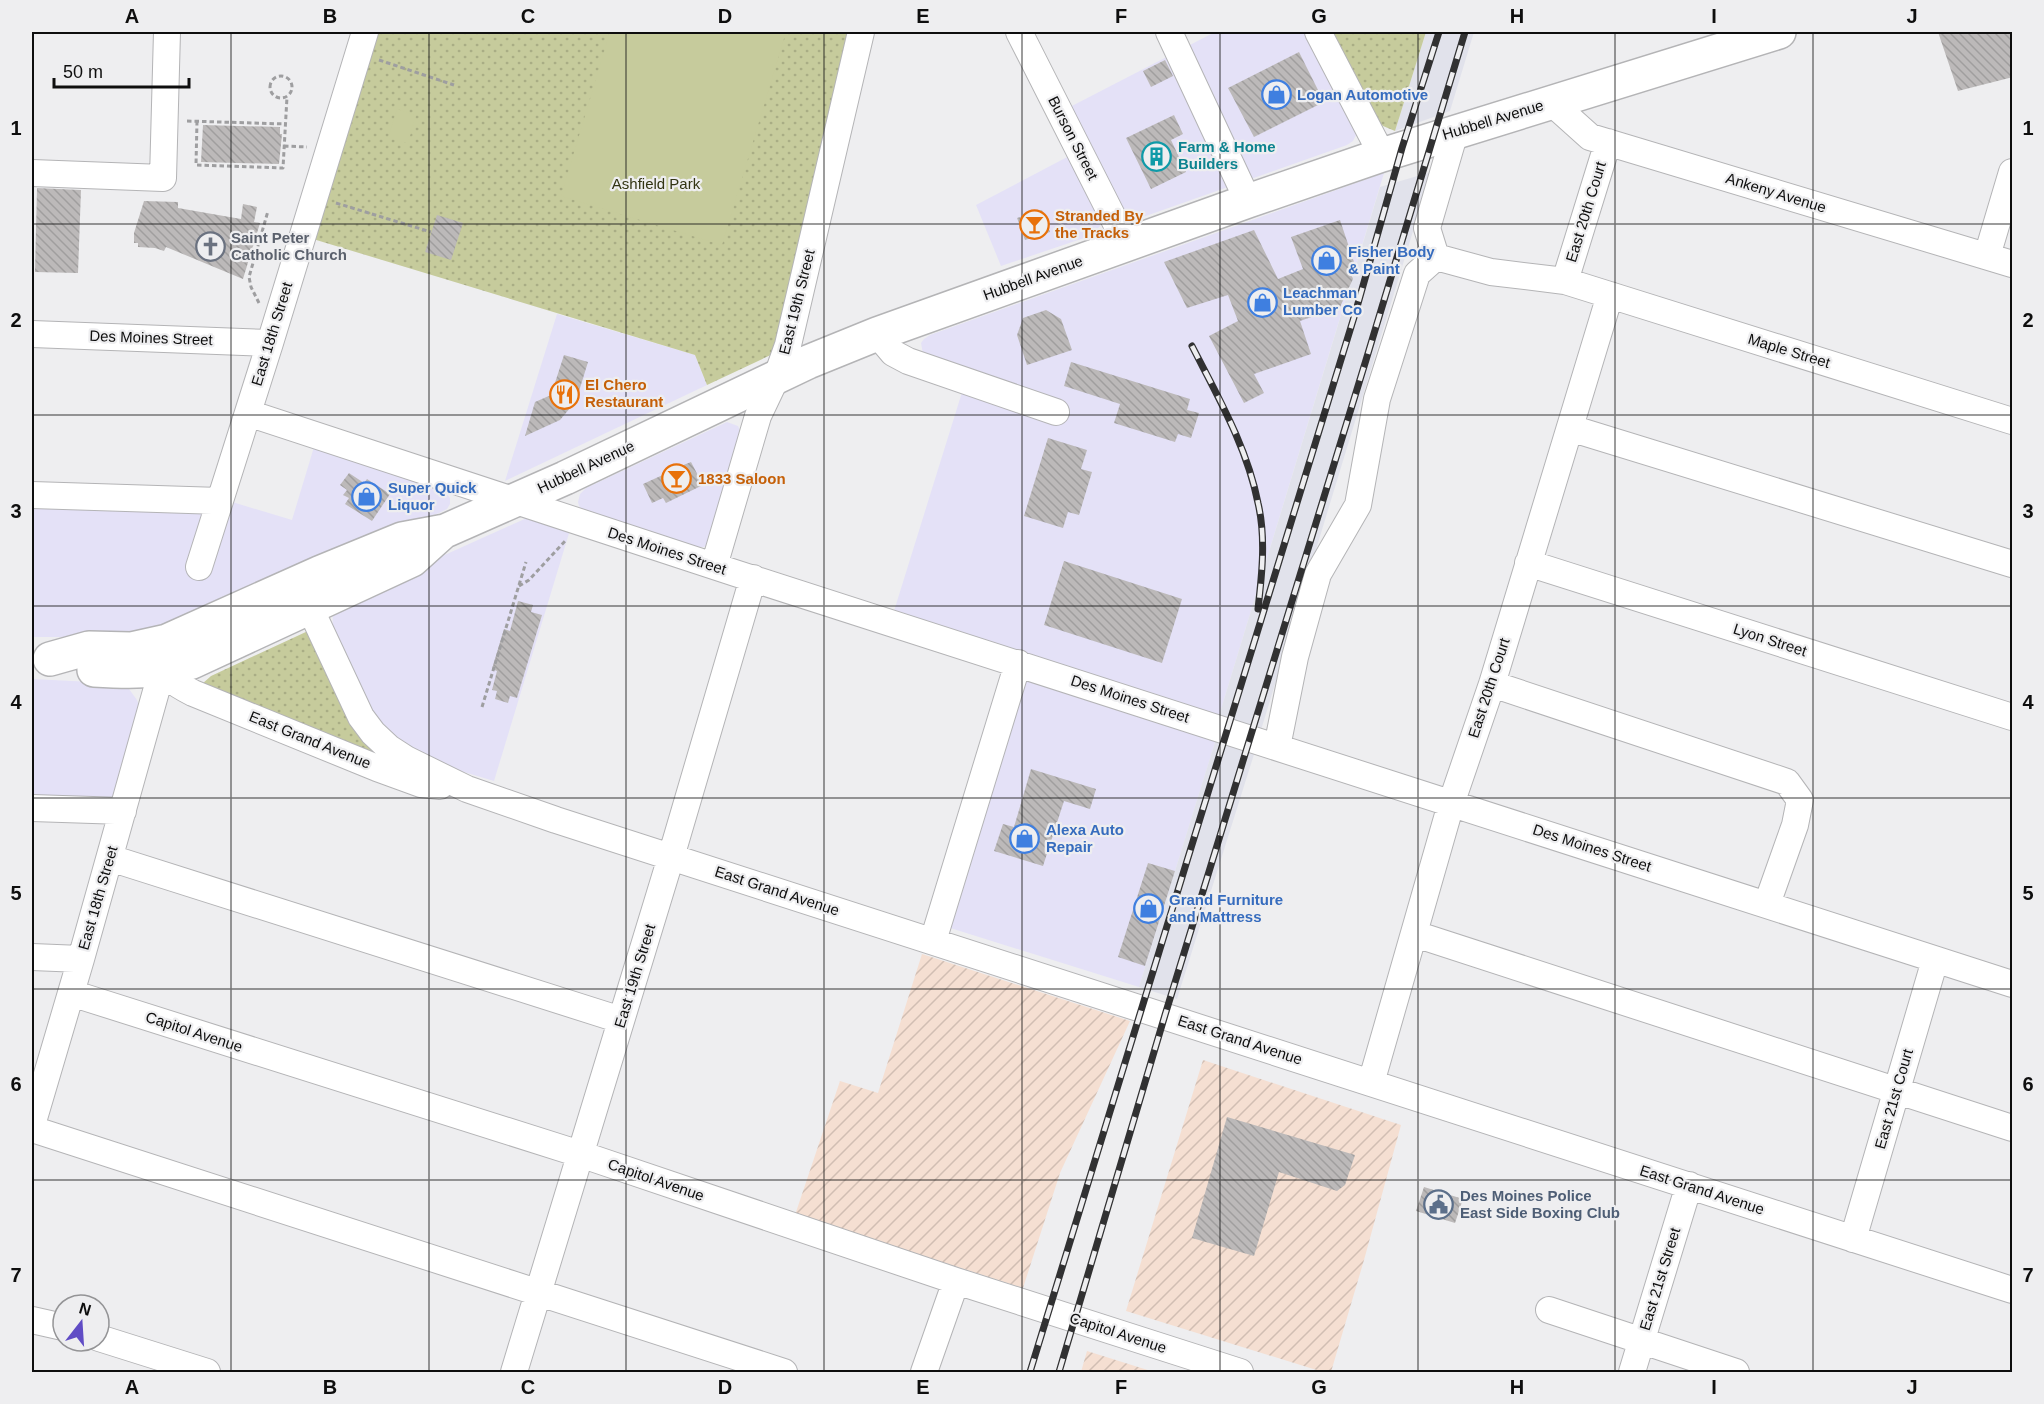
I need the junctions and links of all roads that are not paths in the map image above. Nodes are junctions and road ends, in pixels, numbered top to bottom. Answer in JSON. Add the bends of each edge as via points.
{"nodes":[{"id":1,"x":167,"y":32,"type":"edge"},
{"id":2,"x":365,"y":32,"type":"edge"},
{"id":3,"x":861,"y":32,"type":"edge"},
{"id":4,"x":1019,"y":32,"type":"edge"},
{"id":5,"x":1169,"y":32,"type":"edge"},
{"id":6,"x":1318,"y":32,"type":"edge"},
{"id":7,"x":1779,"y":32,"type":"edge"},
{"id":8,"x":1551,"y":102,"type":"junction"},
{"id":9,"x":1455,"y":132,"type":"junction"},
{"id":10,"x":1608,"y":142,"type":"junction"},
{"id":11,"x":1382,"y":155,"type":"junction"},
{"id":12,"x":2013,"y":172,"type":"edge"},
{"id":13,"x":32,"y":173,"type":"edge"},
{"id":14,"x":1248,"y":201,"type":"junction"},
{"id":15,"x":1127,"y":244,"type":"junction"},
{"id":16,"x":1987,"y":256,"type":"junction"},
{"id":17,"x":1436,"y":257,"type":"junction"},
{"id":18,"x":2013,"y":264,"type":"edge"},
{"id":19,"x":1565,"y":281,"type":"junction"},
{"id":20,"x":1610,"y":295,"type":"junction"},
{"id":21,"x":32,"y":334,"type":"edge"},
{"id":22,"x":877,"y":334,"type":"junction"},
{"id":23,"x":270,"y":342,"type":"junction"},
{"id":24,"x":777,"y":376,"type":"junction"},
{"id":25,"x":1056,"y":412,"type":"dead end"},
{"id":26,"x":248,"y":413,"type":"junction"},
{"id":27,"x":2013,"y":421,"type":"edge"},
{"id":28,"x":1570,"y":428,"type":"junction"},
{"id":29,"x":32,"y":495,"type":"edge"},
{"id":30,"x":220,"y":501,"type":"junction"},
{"id":31,"x":513,"y":501,"type":"junction"},
{"id":32,"x":445,"y":531,"type":"junction"},
{"id":33,"x":1528,"y":563,"type":"junction"},
{"id":34,"x":2013,"y":564,"type":"edge"},
{"id":35,"x":714,"y":566,"type":"junction"},
{"id":36,"x":199,"y":567,"type":"dead end"},
{"id":37,"x":753,"y":578,"type":"junction"},
{"id":38,"x":281,"y":590,"type":"junction"},
{"id":39,"x":310,"y":608,"type":"junction"},
{"id":40,"x":159,"y":658,"type":"junction"},
{"id":41,"x":40,"y":659,"type":"edge"},
{"id":42,"x":1018,"y":663,"type":"junction"},
{"id":43,"x":1492,"y":684,"type":"junction"},
{"id":44,"x":2012,"y":716,"type":"edge"},
{"id":45,"x":1276,"y":747,"type":"junction"},
{"id":46,"x":467,"y":789,"type":"junction"},
{"id":47,"x":1451,"y":804,"type":"junction"},
{"id":48,"x":32,"y":808,"type":"edge"},
{"id":49,"x":123,"y":811,"type":"junction"},
{"id":50,"x":671,"y":857,"type":"junction"},
{"id":51,"x":110,"y":858,"type":"junction"},
{"id":52,"x":1767,"y":904,"type":"junction"},
{"id":53,"x":1415,"y":934,"type":"junction"},
{"id":54,"x":933,"y":941,"type":"junction"},
{"id":55,"x":32,"y":957,"type":"edge"},
{"id":56,"x":81,"y":959,"type":"junction"},
{"id":57,"x":1935,"y":960,"type":"junction"},
{"id":58,"x":2013,"y":984,"type":"edge"},
{"id":59,"x":71,"y":993,"type":"junction"},
{"id":60,"x":621,"y":1020,"type":"junction"},
{"id":61,"x":1371,"y":1083,"type":"junction"},
{"id":62,"x":1897,"y":1091,"type":"junction"},
{"id":63,"x":32,"y":1127,"type":"edge"},
{"id":64,"x":2013,"y":1128,"type":"edge"},
{"id":65,"x":580,"y":1155,"type":"junction"},
{"id":66,"x":1689,"y":1185,"type":"junction"},
{"id":67,"x":1853,"y":1239,"type":"junction"},
{"id":68,"x":956,"y":1281,"type":"junction"},
{"id":69,"x":2013,"y":1290,"type":"edge"},
{"id":70,"x":538,"y":1292,"type":"junction"},
{"id":71,"x":1550,"y":1310,"type":"dead end"},
{"id":72,"x":32,"y":1320,"type":"edge"},
{"id":73,"x":51,"y":1325,"type":"edge"},
{"id":74,"x":111,"y":1342,"type":"edge"},
{"id":75,"x":1641,"y":1342,"type":"junction"},
{"id":76,"x":207,"y":1372,"type":"edge"},
{"id":77,"x":514,"y":1372,"type":"edge"},
{"id":78,"x":784,"y":1372,"type":"edge"},
{"id":79,"x":924,"y":1372,"type":"edge"},
{"id":80,"x":1240,"y":1372,"type":"edge"},
{"id":81,"x":1632,"y":1372,"type":"edge"},
{"id":82,"x":1736,"y":1372,"type":"edge"}],
"edges":[{"from":1,"to":13,"type":"street","via":[[164,178]]},
{"from":2,"to":23,"type":"street","name":"East 18th Street"},
{"from":3,"to":24,"type":"street","name":"East 19th Street","via":[[788,345]]},
{"from":4,"to":15,"type":"street","name":"Burson Street"},
{"from":5,"to":14,"type":"street"},
{"from":6,"to":11,"type":"street"},
{"from":7,"to":8,"type":"main road","name":"Hubbell Avenue"},
{"from":8,"to":9,"type":"main road","name":"Hubbell Avenue"},
{"from":8,"to":10,"type":"street","name":"Ankeny Avenue","via":[[1590,137]]},
{"from":9,"to":11,"type":"main road","name":"Hubbell Avenue"},
{"from":9,"to":17,"type":"street","via":[[1427,228]]},
{"from":10,"to":16,"type":"street","name":"Ankeny Avenue"},
{"from":10,"to":19,"type":"street","name":"East 20th Court"},
{"from":11,"to":14,"type":"main road","name":"Hubbell Avenue"},
{"from":12,"to":16,"type":"street"},
{"from":14,"to":15,"type":"main road","name":"Hubbell Avenue"},
{"from":15,"to":22,"type":"main road","name":"Hubbell Avenue"},
{"from":16,"to":18,"type":"street","name":"Ankeny Avenue"},
{"from":17,"to":19,"type":"street","name":"Maple Street","via":[[1491,272]]},
{"from":17,"to":45,"type":"street","via":[[1417,274],[1377,399],[1358,505],[1318,574]]},
{"from":19,"to":20,"type":"street","name":"Maple Street"},
{"from":20,"to":27,"type":"street","name":"Maple Street"},
{"from":20,"to":28,"type":"street","name":"East 20th Court"},
{"from":21,"to":23,"type":"street","name":"Des Moines Street"},
{"from":22,"to":24,"type":"main road","name":"Hubbell Avenue"},
{"from":22,"to":25,"type":"street","via":[[895,355],[908,361]]},
{"from":23,"to":26,"type":"street","name":"East 18th Street"},
{"from":24,"to":31,"type":"main road","name":"Hubbell Avenue"},
{"from":24,"to":35,"type":"street","name":"East 19th Street","via":[[758,416]]},
{"from":26,"to":30,"type":"street","name":"East 18th Street"},
{"from":26,"to":31,"type":"street","name":"Des Moines Street"},
{"from":28,"to":33,"type":"street","name":"East 20th Court"},
{"from":28,"to":34,"type":"street"},
{"from":29,"to":30,"type":"street"},
{"from":30,"to":36,"type":"street","name":"East 18th Street"},
{"from":31,"to":32,"type":"main road","name":"Hubbell Avenue"},
{"from":31,"to":35,"type":"street","name":"Des Moines Street"},
{"from":32,"to":38,"type":"main road","name":"Hubbell Avenue","via":[[402,539]]},
{"from":32,"to":39,"type":"main road","name":"Hubbell Avenue","via":[[412,560]]},
{"from":33,"to":43,"type":"street","name":"East 20th Court"},
{"from":33,"to":44,"type":"street","name":"Lyon Street"},
{"from":35,"to":37,"type":"street","name":"Des Moines Street"},
{"from":37,"to":42,"type":"street","name":"Des Moines Street"},
{"from":37,"to":50,"type":"street","name":"East 19th Street"},
{"from":38,"to":39,"type":"street","via":[[295,594]]},
{"from":38,"to":40,"type":"main road","name":"Hubbell Avenue"},
{"from":39,"to":40,"type":"main road","name":"Hubbell Avenue","via":[[192,662]]},
{"from":39,"to":46,"type":"street","name":"East Grand Avenue","via":[[353,701],[373,733],[406,759]]},
{"from":40,"to":41,"type":"main road","via":[[131,649],[89,648]]},
{"from":40,"to":46,"type":"street","name":"East Grand Avenue","via":[[172,680],[193,693],[422,784]]},
{"from":40,"to":49,"type":"street","name":"East 18th Street"},
{"from":42,"to":45,"type":"street","name":"Des Moines Street"},
{"from":42,"to":54,"type":"street"},
{"from":43,"to":47,"type":"street","name":"East 20th Court"},
{"from":43,"to":52,"type":"street","via":[[1787,782],[1800,800]]},
{"from":45,"to":47,"type":"street","name":"Des Moines Street"},
{"from":46,"to":50,"type":"street","name":"East Grand Avenue"},
{"from":47,"to":52,"type":"street","name":"Des Moines Street"},
{"from":47,"to":53,"type":"street","name":"East 20th Court"},
{"from":48,"to":49,"type":"street"},
{"from":49,"to":51,"type":"street","name":"East 18th Street"},
{"from":50,"to":54,"type":"street","name":"East Grand Avenue"},
{"from":50,"to":60,"type":"street","name":"East 19th Street"},
{"from":51,"to":56,"type":"street","name":"East 18th Street"},
{"from":51,"to":60,"type":"street"},
{"from":52,"to":57,"type":"street","name":"Des Moines Street"},
{"from":53,"to":61,"type":"street","name":"East 20th Court"},
{"from":53,"to":62,"type":"street"},
{"from":54,"to":61,"type":"street","name":"East Grand Avenue"},
{"from":55,"to":56,"type":"street"},
{"from":56,"to":59,"type":"street","name":"East 18th Street"},
{"from":57,"to":58,"type":"street","name":"Des Moines Street"},
{"from":57,"to":62,"type":"street","name":"East 21st Court"},
{"from":59,"to":63,"type":"street","name":"East 18th Street"},
{"from":59,"to":65,"type":"street","name":"Capitol Avenue"},
{"from":60,"to":65,"type":"street","name":"East 19th Street"},
{"from":61,"to":66,"type":"street","name":"East Grand Avenue"},
{"from":62,"to":64,"type":"street"},
{"from":62,"to":67,"type":"street","name":"East 21st Court"},
{"from":63,"to":70,"type":"street"},
{"from":65,"to":68,"type":"street","name":"Capitol Avenue"},
{"from":65,"to":70,"type":"street","name":"East 19th Street"},
{"from":66,"to":67,"type":"street","name":"East Grand Avenue"},
{"from":66,"to":75,"type":"street","name":"East 21st Street"},
{"from":67,"to":69,"type":"street","name":"East Grand Avenue"},
{"from":68,"to":79,"type":"street"},
{"from":68,"to":80,"type":"street","name":"Capitol Avenue"},
{"from":70,"to":77,"type":"street","name":"East 19th Street"},
{"from":70,"to":78,"type":"street"},
{"from":71,"to":75,"type":"street"},
{"from":72,"to":73,"type":"street"},
{"from":74,"to":76,"type":"street"},
{"from":75,"to":81,"type":"street","name":"East 21st Street"},
{"from":75,"to":82,"type":"street"}]}
